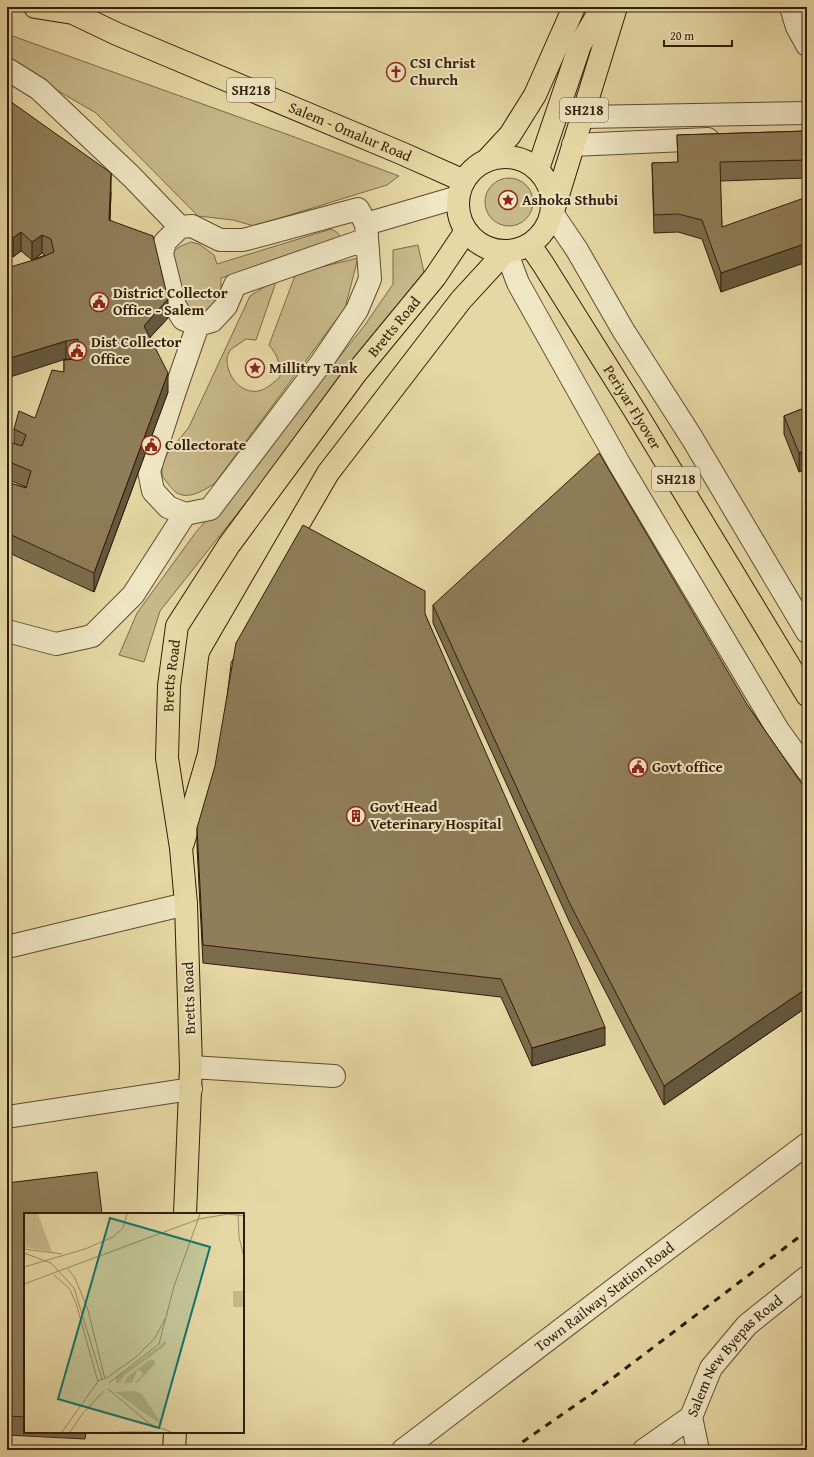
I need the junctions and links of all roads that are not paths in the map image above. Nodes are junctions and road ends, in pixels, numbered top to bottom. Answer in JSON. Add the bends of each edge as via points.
{"nodes":[{"id":1,"x":35,"y":7,"type":"edge"},
{"id":2,"x":574,"y":7,"type":"edge"},
{"id":3,"x":602,"y":7,"type":"edge"},
{"id":4,"x":616,"y":7,"type":"edge"},
{"id":5,"x":72,"y":10,"type":"edge"},
{"id":6,"x":7,"y":68,"type":"edge"},
{"id":7,"x":807,"y":113,"type":"edge"},
{"id":8,"x":582,"y":117,"type":"junction"},
{"id":9,"x":729,"y":138,"type":"edge"},
{"id":10,"x":573,"y":146,"type":"junction"},
{"id":11,"x":486,"y":161,"type":"junction"},
{"id":12,"x":538,"y":169,"type":"junction"},
{"id":13,"x":461,"y":189,"type":"junction"},
{"id":14,"x":552,"y":213,"type":"junction"},
{"id":15,"x":180,"y":227,"type":"junction"},
{"id":16,"x":466,"y":231,"type":"junction"},
{"id":17,"x":367,"y":232,"type":"junction"},
{"id":18,"x":530,"y":245,"type":"junction"},
{"id":19,"x":506,"y":252,"type":"junction"},
{"id":20,"x":198,"y":325,"type":"junction"},
{"id":21,"x":185,"y":514,"type":"junction"},
{"id":22,"x":7,"y":631,"type":"edge"},
{"id":23,"x":807,"y":632,"type":"edge"},
{"id":24,"x":807,"y":695,"type":"edge"},
{"id":25,"x":807,"y":770,"type":"edge"},
{"id":26,"x":181,"y":848,"type":"junction"},
{"id":27,"x":186,"y":904,"type":"junction"},
{"id":28,"x":7,"y":948,"type":"edge"},
{"id":29,"x":191,"y":1067,"type":"junction"},
{"id":30,"x":334,"y":1076,"type":"dead end"},
{"id":31,"x":191,"y":1089,"type":"junction"},
{"id":32,"x":7,"y":1118,"type":"edge"},
{"id":33,"x":807,"y":1144,"type":"edge"},
{"id":34,"x":185,"y":1213,"type":"edge"},
{"id":35,"x":807,"y":1277,"type":"edge"},
{"id":36,"x":691,"y":1417,"type":"junction"},
{"id":37,"x":175,"y":1433,"type":"edge"},
{"id":38,"x":174,"y":1450,"type":"edge"},
{"id":39,"x":403,"y":1450,"type":"edge"},
{"id":40,"x":644,"y":1450,"type":"edge"},
{"id":41,"x":698,"y":1450,"type":"edge"}],
"edges":[{"from":1,"to":5,"type":"main road","name":"Salem - Omalur Road","number":"SH218"},
{"from":2,"to":11,"type":"main road","via":[[535,95],[510,135]]},
{"from":3,"to":12,"type":"main road","number":"SH218","via":[[580,45]]},
{"from":4,"to":8,"type":"main road","number":"SH218"},
{"from":5,"to":13,"type":"main road","name":"Salem - Omalur Road","number":"SH218","via":[[117,34],[393,150]]},
{"from":6,"to":15,"type":"street","via":[[39,89],[132,177]]},
{"from":7,"to":8,"type":"street"},
{"from":8,"to":10,"type":"main road","number":"SH218"},
{"from":9,"to":10,"type":"street"},
{"from":10,"to":14,"type":"main road","number":"SH218"},
{"from":11,"to":12,"type":"main road","number":"SH218","via":[[499,157],[513,157],[527,161]]},
{"from":11,"to":13,"type":"main road","number":"SH218","via":[[474,169]]},
{"from":12,"to":14,"type":"main road","number":"SH218","via":[[548,182],[553,197]]},
{"from":13,"to":16,"type":"main road","number":"SH218","via":[[458,209]]},
{"from":13,"to":17,"type":"street"},
{"from":14,"to":18,"type":"main road","number":"SH218","via":[[548,226]]},
{"from":14,"to":23,"type":"street","via":[[692,438]]},
{"from":15,"to":17,"type":"street","via":[[192,226],[220,240],[243,240],[358,209]]},
{"from":15,"to":20,"type":"street","via":[[165,242],[162,254],[175,306],[183,319]]},
{"from":16,"to":19,"type":"main road","number":"SH218","via":[[484,246]]},
{"from":16,"to":26,"type":"main road","name":"Bretts Road","via":[[435,277],[356,373],[229,545],[177,626],[169,686],[167,758]]},
{"from":17,"to":20,"type":"street","via":[[235,285],[226,306],[217,316],[212,321]]},
{"from":17,"to":21,"type":"street","via":[[370,279],[357,310],[321,363],[210,509]]},
{"from":18,"to":19,"type":"main road","number":"SH218"},
{"from":18,"to":24,"type":"main road","name":"Periyar Flyover","number":"SH218"},
{"from":19,"to":25,"type":"street","via":[[518,283],[620,465],[778,730]]},
{"from":19,"to":26,"type":"main road","via":[[461,300],[328,473],[220,659],[209,754]]},
{"from":20,"to":21,"type":"street","via":[[149,471],[154,491],[168,507]]},
{"from":21,"to":22,"type":"street","via":[[133,595],[92,636],[56,644]]},
{"from":26,"to":27,"type":"main road","name":"Bretts Road"},
{"from":27,"to":28,"type":"street"},
{"from":27,"to":29,"type":"main road","name":"Bretts Road"},
{"from":29,"to":30,"type":"street"},
{"from":29,"to":31,"type":"main road","name":"Bretts Road"},
{"from":31,"to":32,"type":"street"},
{"from":31,"to":34,"type":"main road","name":"Bretts Road"},
{"from":33,"to":39,"type":"street","name":"Town Railway Station Road"},
{"from":35,"to":36,"type":"street","name":"Salem New Byepas Road","via":[[747,1324],[715,1362]]},
{"from":36,"to":40,"type":"street"},
{"from":36,"to":41,"type":"street","name":"Salem New Byepas Road"},
{"from":37,"to":38,"type":"main road"}]}
